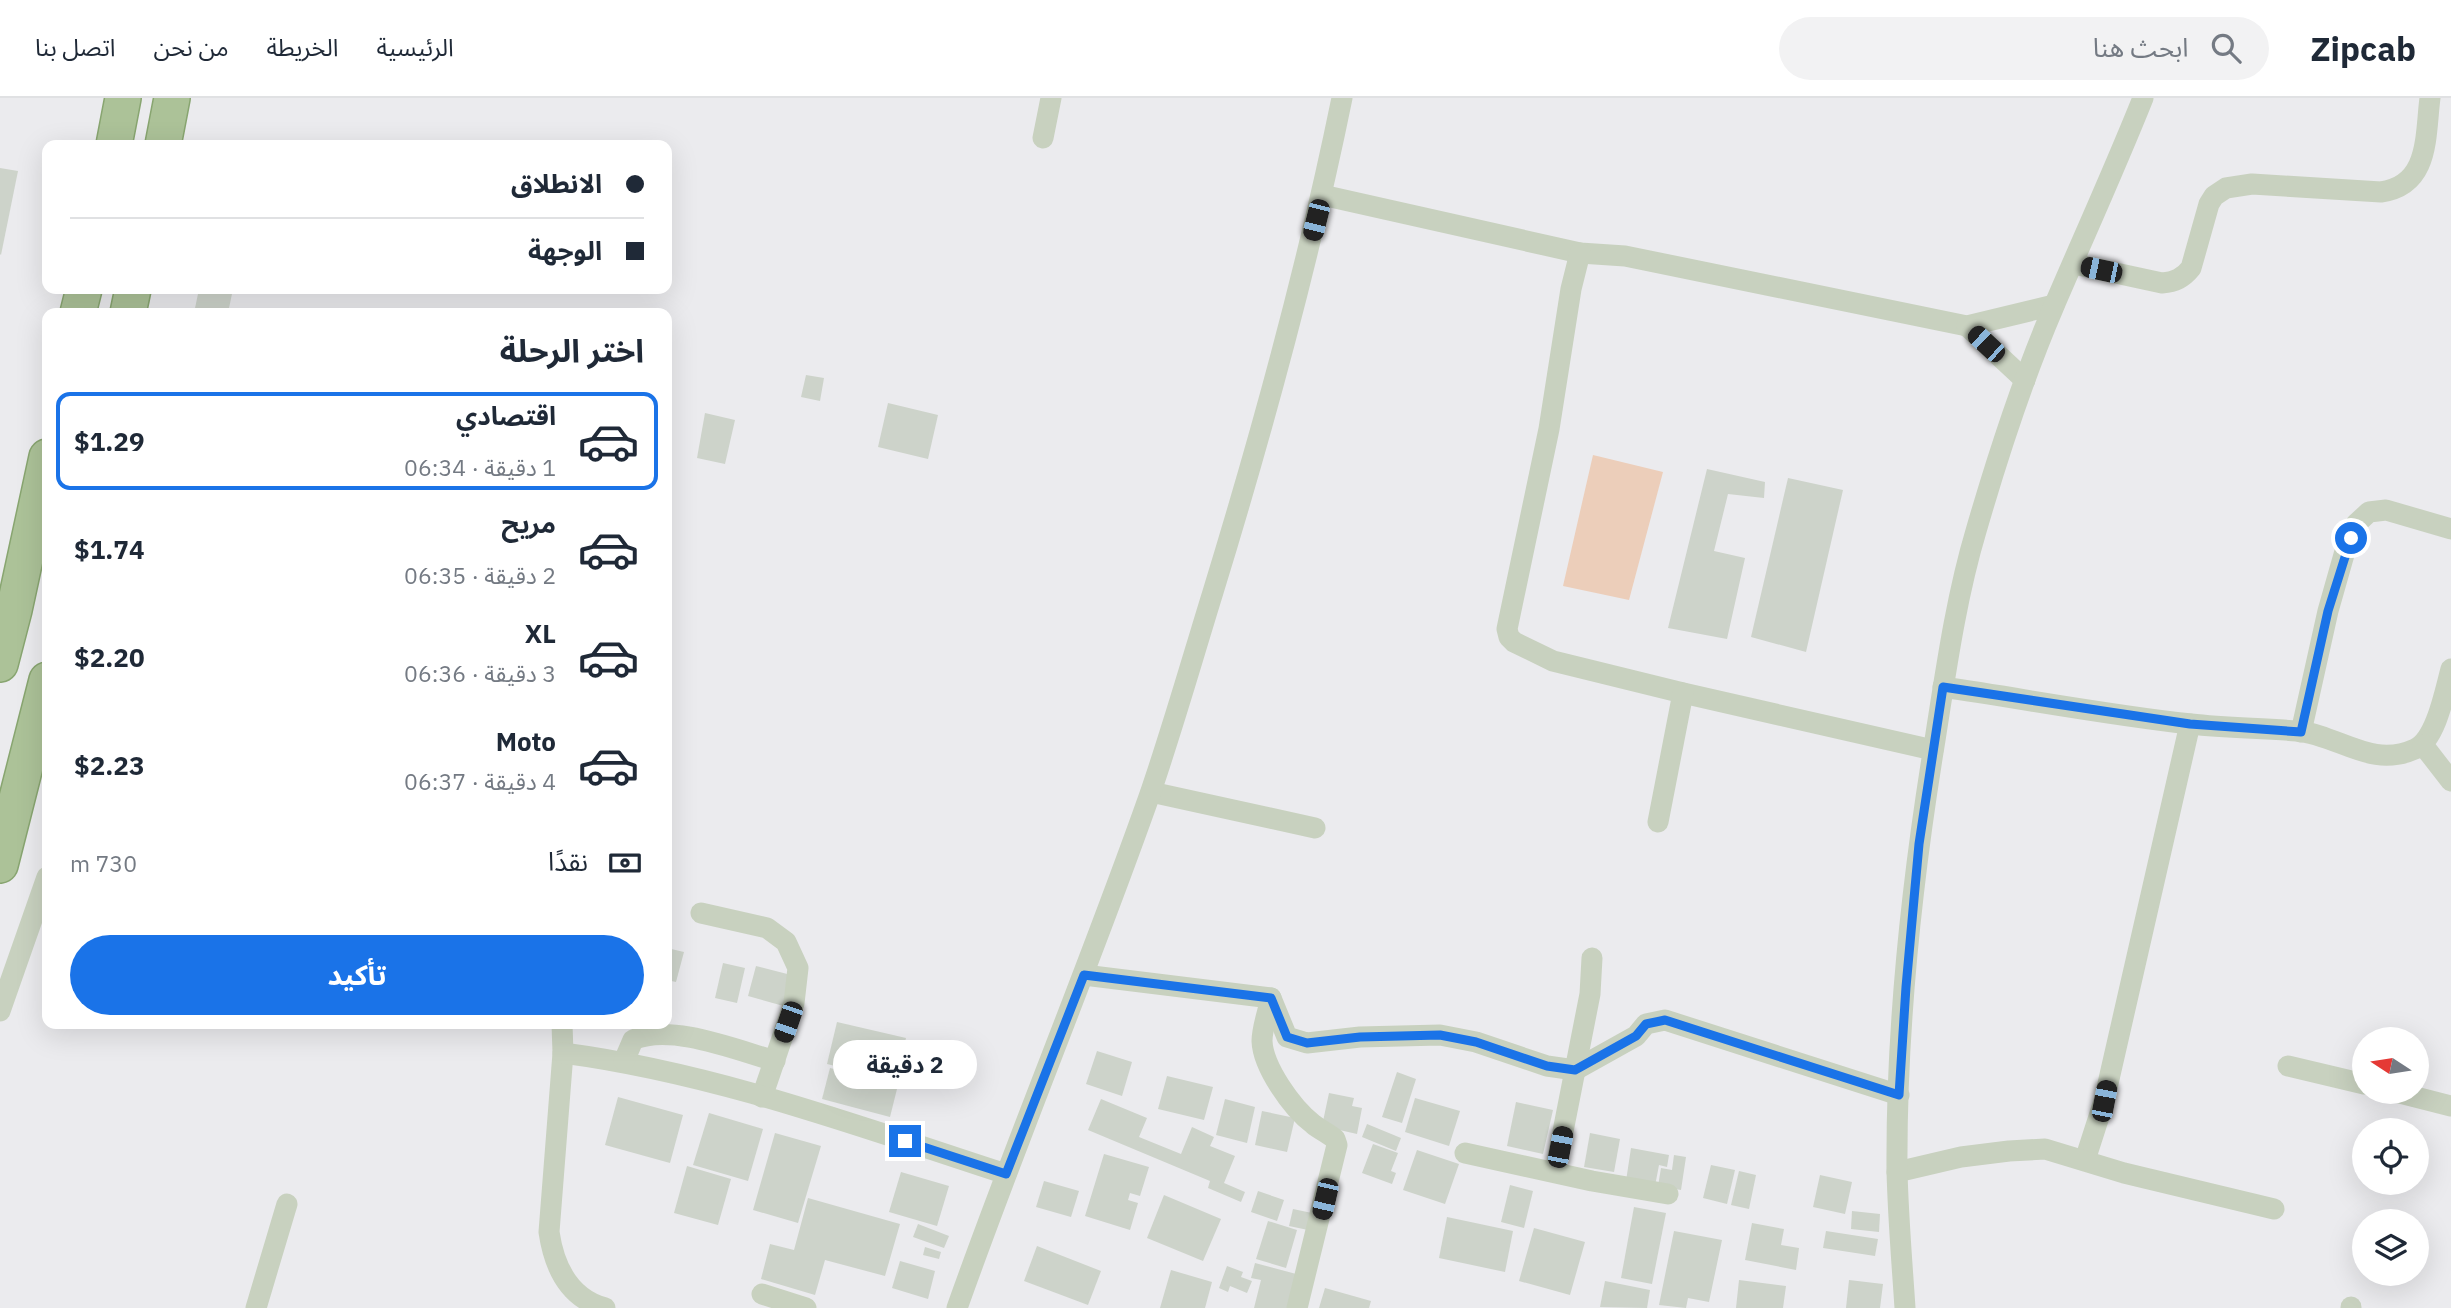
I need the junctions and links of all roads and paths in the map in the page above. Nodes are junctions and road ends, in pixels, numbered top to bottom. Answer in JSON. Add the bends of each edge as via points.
{"nodes":[{"id":1,"x":123,"y":98,"type":"edge"},
{"id":2,"x":172,"y":98,"type":"edge"},
{"id":3,"x":1051,"y":98,"type":"edge"},
{"id":4,"x":1342,"y":98,"type":"edge"},
{"id":5,"x":2143,"y":98,"type":"edge"},
{"id":6,"x":2430,"y":98,"type":"edge"},
{"id":7,"x":1043,"y":138,"type":"dead end"},
{"id":8,"x":115,"y":140,"type":"edge"},
{"id":9,"x":164,"y":140,"type":"edge"},
{"id":10,"x":1322,"y":195,"type":"junction"},
{"id":11,"x":1580,"y":253,"type":"junction"},
{"id":12,"x":2074,"y":264,"type":"junction"},
{"id":13,"x":2054,"y":305,"type":"junction"},
{"id":14,"x":1967,"y":326,"type":"junction"},
{"id":15,"x":2025,"y":380,"type":"junction"},
{"id":16,"x":42,"y":480,"type":"edge"},
{"id":17,"x":2451,"y":529,"type":"edge"},
{"id":18,"x":0,"y":664,"type":"edge"},
{"id":19,"x":2451,"y":669,"type":"edge"},
{"id":20,"x":1943,"y":687,"type":"junction"},
{"id":21,"x":1683,"y":694,"type":"junction"},
{"id":22,"x":2190,"y":724,"type":"junction"},
{"id":23,"x":2301,"y":732,"type":"junction"},
{"id":24,"x":41,"y":733,"type":"edge"},
{"id":25,"x":2423,"y":746,"type":"junction"},
{"id":26,"x":1933,"y":750,"type":"junction"},
{"id":27,"x":2451,"y":781,"type":"edge"},
{"id":28,"x":1151,"y":792,"type":"junction"},
{"id":29,"x":1658,"y":822,"type":"dead end"},
{"id":30,"x":1315,"y":828,"type":"dead end"},
{"id":31,"x":0,"y":865,"type":"edge"},
{"id":32,"x":42,"y":891,"type":"edge"},
{"id":33,"x":701,"y":913,"type":"dead end"},
{"id":34,"x":1592,"y":958,"type":"dead end"},
{"id":35,"x":1084,"y":975,"type":"junction"},
{"id":36,"x":1271,"y":998,"type":"junction"},
{"id":37,"x":0,"y":1011,"type":"edge"},
{"id":38,"x":562,"y":1029,"type":"edge"},
{"id":39,"x":563,"y":1053,"type":"junction"},
{"id":40,"x":775,"y":1060,"type":"junction"},
{"id":41,"x":624,"y":1062,"type":"junction"},
{"id":42,"x":2288,"y":1066,"type":"dead end"},
{"id":43,"x":1575,"y":1070,"type":"junction"},
{"id":44,"x":2352,"y":1081,"type":"edge"},
{"id":45,"x":1899,"y":1095,"type":"junction"},
{"id":46,"x":762,"y":1097,"type":"junction"},
{"id":47,"x":2429,"y":1100,"type":"edge"},
{"id":48,"x":2451,"y":1106,"type":"edge"},
{"id":49,"x":1465,"y":1153,"type":"dead end"},
{"id":50,"x":2085,"y":1160,"type":"junction"},
{"id":51,"x":1555,"y":1172,"type":"junction"},
{"id":52,"x":1897,"y":1172,"type":"junction"},
{"id":53,"x":1006,"y":1174,"type":"junction"},
{"id":54,"x":1668,"y":1194,"type":"dead end"},
{"id":55,"x":287,"y":1204,"type":"dead end"},
{"id":56,"x":2274,"y":1209,"type":"dead end"},
{"id":57,"x":762,"y":1294,"type":"dead end"},
{"id":58,"x":256,"y":1308,"type":"edge"},
{"id":59,"x":605,"y":1308,"type":"edge"},
{"id":60,"x":806,"y":1308,"type":"edge"},
{"id":61,"x":957,"y":1308,"type":"edge"},
{"id":62,"x":1297,"y":1308,"type":"edge"},
{"id":63,"x":1905,"y":1308,"type":"edge"}],
"edges":[{"from":1,"to":8,"type":"highway"},
{"from":2,"to":9,"type":"highway"},
{"from":3,"to":7,"type":"street"},
{"from":4,"to":10,"type":"street"},
{"from":5,"to":12,"type":"street"},
{"from":6,"to":12,"type":"street","via":[[2423,158],[2413,177],[2398,188],[2381,192],[2252,184],[2226,188],[2209,204],[2190,268],[2170,283]]},
{"from":10,"to":11,"type":"street"},
{"from":10,"to":28,"type":"street","via":[[1259,442]]},
{"from":11,"to":14,"type":"street","via":[[1625,256]]},
{"from":11,"to":21,"type":"street","via":[[1507,629],[1514,642],[1553,661]]},
{"from":12,"to":13,"type":"street"},
{"from":13,"to":14,"type":"street"},
{"from":13,"to":15,"type":"street"},
{"from":14,"to":15,"type":"street"},
{"from":15,"to":20,"type":"street","via":[[1975,533]]},
{"from":16,"to":18,"type":"highway"},
{"from":17,"to":23,"type":"street","via":[[2386,510],[2369,512],[2357,524],[2328,611]]},
{"from":19,"to":25,"type":"street"},
{"from":20,"to":22,"type":"street"},
{"from":20,"to":26,"type":"street"},
{"from":21,"to":26,"type":"street"},
{"from":21,"to":29,"type":"street"},
{"from":22,"to":23,"type":"street"},
{"from":22,"to":50,"type":"street","via":[[2104,1101]]},
{"from":23,"to":25,"type":"street","via":[[2378,756],[2397,756]]},
{"from":24,"to":31,"type":"highway"},
{"from":25,"to":27,"type":"street"},
{"from":26,"to":45,"type":"street","via":[[1919,844]]},
{"from":28,"to":30,"type":"street"},
{"from":28,"to":35,"type":"street"},
{"from":32,"to":37,"type":"street"},
{"from":33,"to":40,"type":"street","via":[[767,928],[786,942],[798,968],[794,1003]]},
{"from":34,"to":43,"type":"street"},
{"from":35,"to":36,"type":"street"},
{"from":35,"to":53,"type":"street"},
{"from":36,"to":43,"type":"street","via":[[1287,1037],[1307,1043],[1440,1035]]},
{"from":36,"to":62,"type":"street","via":[[1262,1038],[1272,1072],[1293,1104],[1337,1145]]},
{"from":38,"to":39,"type":"street"},
{"from":39,"to":41,"type":"street"},
{"from":39,"to":59,"type":"street","via":[[549,1208],[551,1243],[562,1277],[579,1295]]},
{"from":40,"to":41,"type":"street","via":[[656,1033],[633,1040]]},
{"from":40,"to":46,"type":"street"},
{"from":41,"to":46,"type":"street"},
{"from":42,"to":44,"type":"street"},
{"from":43,"to":45,"type":"street","via":[[1636,1036],[1646,1024],[1665,1020]]},
{"from":43,"to":51,"type":"street"},
{"from":45,"to":52,"type":"street"},
{"from":46,"to":53,"type":"street"},
{"from":47,"to":48,"type":"street"},
{"from":49,"to":51,"type":"street"},
{"from":50,"to":52,"type":"street","via":[[2045,1149],[2009,1151]]},
{"from":50,"to":56,"type":"street"},
{"from":51,"to":54,"type":"street"},
{"from":52,"to":63,"type":"street"},
{"from":53,"to":61,"type":"street"},
{"from":55,"to":58,"type":"street"},
{"from":57,"to":60,"type":"street"}]}
